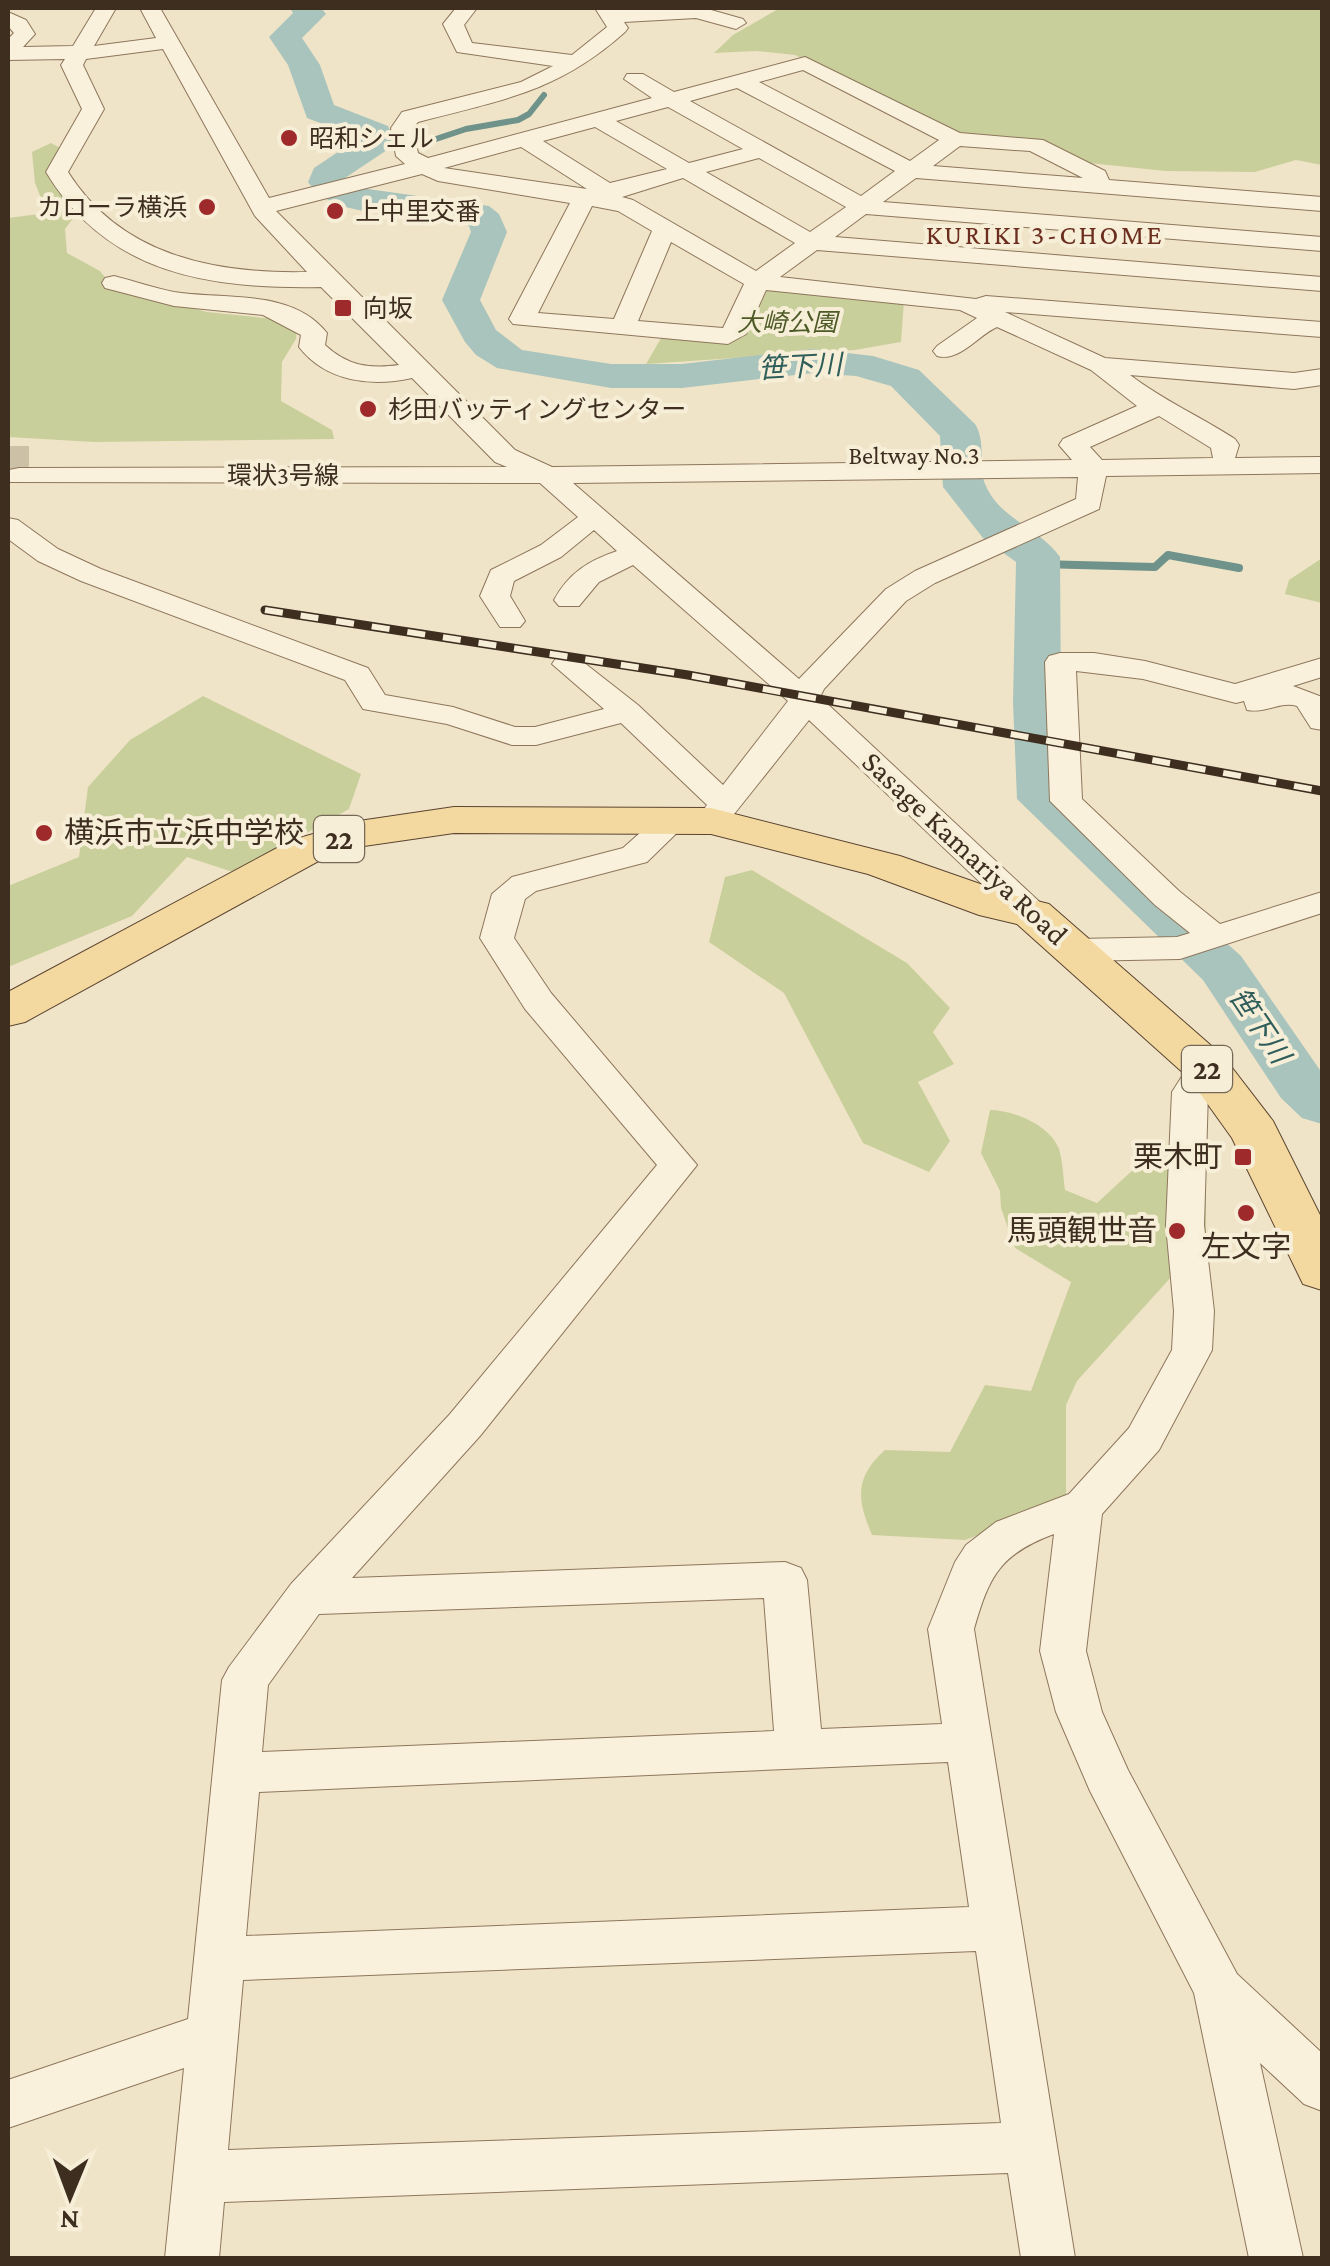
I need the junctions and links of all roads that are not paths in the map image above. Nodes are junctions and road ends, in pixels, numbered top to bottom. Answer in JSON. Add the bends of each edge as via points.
{"nodes":[{"id":1,"x":106,"y":8,"type":"edge"},
{"id":2,"x":150,"y":8,"type":"edge"},
{"id":3,"x":171,"y":8,"type":"edge"},
{"id":4,"x":467,"y":8,"type":"edge"},
{"id":5,"x":608,"y":12,"type":"edge"},
{"id":6,"x":8,"y":18,"type":"edge"},
{"id":7,"x":736,"y":23,"type":"dead end"},
{"id":8,"x":168,"y":42,"type":"junction"},
{"id":9,"x":8,"y":52,"type":"edge"},
{"id":10,"x":79,"y":53,"type":"junction"},
{"id":11,"x":574,"y":62,"type":"junction"},
{"id":12,"x":475,"y":72,"type":"junction"},
{"id":13,"x":634,"y":79,"type":"dead end"},
{"id":14,"x":740,"y":81,"type":"junction"},
{"id":15,"x":669,"y":99,"type":"junction"},
{"id":16,"x":597,"y":119,"type":"junction"},
{"id":17,"x":524,"y":139,"type":"junction"},
{"id":18,"x":955,"y":139,"type":"junction"},
{"id":19,"x":760,"y":152,"type":"junction"},
{"id":20,"x":425,"y":166,"type":"junction"},
{"id":21,"x":686,"y":171,"type":"junction"},
{"id":22,"x":912,"y":172,"type":"junction"},
{"id":23,"x":1098,"y":186,"type":"junction"},
{"id":24,"x":1125,"y":188,"type":"junction"},
{"id":25,"x":584,"y":197,"type":"junction"},
{"id":26,"x":615,"y":199,"type":"junction"},
{"id":27,"x":1322,"y":204,"type":"edge"},
{"id":28,"x":272,"y":205,"type":"junction"},
{"id":29,"x":863,"y":207,"type":"junction"},
{"id":30,"x":1118,"y":228,"type":"junction"},
{"id":31,"x":664,"y":230,"type":"junction"},
{"id":32,"x":810,"y":242,"type":"junction"},
{"id":33,"x":1322,"y":244,"type":"edge"},
{"id":34,"x":1111,"y":268,"type":"junction"},
{"id":35,"x":330,"y":279,"type":"junction"},
{"id":36,"x":114,"y":282,"type":"dead end"},
{"id":37,"x":757,"y":282,"type":"junction"},
{"id":38,"x":1322,"y":284,"type":"edge"},
{"id":39,"x":965,"y":303,"type":"junction"},
{"id":40,"x":1104,"y":311,"type":"junction"},
{"id":41,"x":998,"y":318,"type":"junction"},
{"id":42,"x":624,"y":327,"type":"junction"},
{"id":43,"x":1322,"y":329,"type":"edge"},
{"id":44,"x":946,"y":351,"type":"dead end"},
{"id":45,"x":1100,"y":365,"type":"junction"},
{"id":46,"x":419,"y":369,"type":"junction"},
{"id":47,"x":1322,"y":377,"type":"edge"},
{"id":48,"x":1156,"y":408,"type":"junction"},
{"id":49,"x":1322,"y":454,"type":"edge"},
{"id":50,"x":1224,"y":455,"type":"junction"},
{"id":51,"x":505,"y":456,"type":"junction"},
{"id":52,"x":1088,"y":460,"type":"junction"},
{"id":53,"x":543,"y":465,"type":"junction"},
{"id":54,"x":1322,"y":465,"type":"edge"},
{"id":55,"x":596,"y":519,"type":"junction"},
{"id":56,"x":8,"y":526,"type":"edge"},
{"id":57,"x":636,"y":554,"type":"junction"},
{"id":58,"x":569,"y":600,"type":"dead end"},
{"id":59,"x":510,"y":621,"type":"dead end"},
{"id":60,"x":566,"y":664,"type":"dead end"},
{"id":61,"x":1322,"y":667,"type":"edge"},
{"id":62,"x":1132,"y":668,"type":"junction"},
{"id":63,"x":806,"y":701,"type":"junction"},
{"id":64,"x":627,"y":712,"type":"junction"},
{"id":65,"x":1322,"y":721,"type":"edge"},
{"id":66,"x":702,"y":816,"type":"junction"},
{"id":67,"x":1322,"y":902,"type":"edge"},
{"id":68,"x":1033,"y":914,"type":"junction"},
{"id":69,"x":1213,"y":935,"type":"junction"},
{"id":70,"x":1077,"y":950,"type":"junction"},
{"id":71,"x":8,"y":1011,"type":"edge"},
{"id":72,"x":1206,"y":1066,"type":"junction"},
{"id":73,"x":1322,"y":1272,"type":"edge"},
{"id":74,"x":1084,"y":1506,"type":"junction"},
{"id":75,"x":307,"y":1597,"type":"junction"},
{"id":76,"x":968,"y":1742,"type":"junction"},
{"id":77,"x":799,"y":1748,"type":"junction"},
{"id":78,"x":238,"y":1773,"type":"junction"},
{"id":79,"x":1000,"y":1928,"type":"junction"},
{"id":80,"x":220,"y":1960,"type":"junction"},
{"id":81,"x":1219,"y":1990,"type":"junction"},
{"id":82,"x":211,"y":2035,"type":"junction"},
{"id":83,"x":1322,"y":2087,"type":"edge"},
{"id":84,"x":8,"y":2104,"type":"edge"},
{"id":85,"x":1031,"y":2148,"type":"junction"},
{"id":86,"x":198,"y":2177,"type":"junction"},
{"id":87,"x":192,"y":2258,"type":"edge"},
{"id":88,"x":1048,"y":2258,"type":"edge"},
{"id":89,"x":1276,"y":2258,"type":"edge"}],
"edges":[{"from":1,"to":10,"type":"street"},
{"from":2,"to":8,"type":"street","name":"Sasage Kamariya Road"},
{"from":3,"to":28,"type":"street","name":"Sasage Kamariya Road"},
{"from":4,"to":12,"type":"street","via":[[454,24]]},
{"from":5,"to":7,"type":"street","via":[[697,12]]},
{"from":5,"to":11,"type":"street","via":[[618,28]]},
{"from":6,"to":9,"type":"street","via":[[25,34]]},
{"from":8,"to":10,"type":"street"},
{"from":8,"to":28,"type":"street","name":"Sasage Kamariya Road"},
{"from":9,"to":10,"type":"street"},
{"from":10,"to":35,"type":"street","via":[[72,65],[93,108],[84,136],[57,172],[84,208],[152,254],[200,273]]},
{"from":11,"to":12,"type":"street"},
{"from":11,"to":12,"type":"street","via":[[529,87]]},
{"from":12,"to":20,"type":"street","via":[[402,128],[407,156]]},
{"from":13,"to":15,"type":"street"},
{"from":14,"to":15,"type":"street"},
{"from":14,"to":18,"type":"street","via":[[805,63]]},
{"from":14,"to":22,"type":"street"},
{"from":15,"to":16,"type":"street"},
{"from":15,"to":19,"type":"street"},
{"from":16,"to":17,"type":"street"},
{"from":16,"to":21,"type":"street"},
{"from":17,"to":20,"type":"street"},
{"from":17,"to":26,"type":"street"},
{"from":18,"to":22,"type":"street"},
{"from":18,"to":23,"type":"street","via":[[1035,144],[1097,176]]},
{"from":19,"to":21,"type":"street"},
{"from":19,"to":29,"type":"street"},
{"from":20,"to":25,"type":"street","via":[[438,174]]},
{"from":20,"to":28,"type":"street"},
{"from":21,"to":26,"type":"street"},
{"from":21,"to":32,"type":"street"},
{"from":22,"to":23,"type":"street"},
{"from":22,"to":29,"type":"street"},
{"from":23,"to":24,"type":"street"},
{"from":24,"to":27,"type":"street"},
{"from":24,"to":30,"type":"street"},
{"from":25,"to":26,"type":"street"},
{"from":25,"to":42,"type":"street","via":[[522,319]]},
{"from":26,"to":31,"type":"street"},
{"from":28,"to":35,"type":"street","name":"Sasage Kamariya Road","via":[[286,238]]},
{"from":28,"to":53,"type":"street","name":"Sasage Kamariya Road"},
{"from":29,"to":30,"type":"street"},
{"from":29,"to":32,"type":"street"},
{"from":30,"to":33,"type":"street"},
{"from":30,"to":34,"type":"street"},
{"from":31,"to":37,"type":"street"},
{"from":31,"to":42,"type":"street"},
{"from":32,"to":34,"type":"street"},
{"from":32,"to":37,"type":"street"},
{"from":34,"to":38,"type":"street"},
{"from":34,"to":40,"type":"street"},
{"from":35,"to":46,"type":"street","name":"Sasage Kamariya Road"},
{"from":36,"to":46,"type":"street","via":[[174,299],[296,316],[314,333],[312,347],[326,363],[351,372],[375,377]]},
{"from":37,"to":39,"type":"street"},
{"from":37,"to":42,"type":"street","via":[[728,336]]},
{"from":39,"to":40,"type":"street"},
{"from":39,"to":41,"type":"street"},
{"from":40,"to":43,"type":"street"},
{"from":41,"to":44,"type":"street"},
{"from":41,"to":45,"type":"street"},
{"from":45,"to":47,"type":"street","via":[[1294,381]]},
{"from":45,"to":48,"type":"street"},
{"from":46,"to":51,"type":"street","name":"Sasage Kamariya Road"},
{"from":48,"to":50,"type":"street","via":[[1172,410],[1225,445]]},
{"from":48,"to":52,"type":"street","via":[[1073,445]]},
{"from":49,"to":50,"type":"street","name":"Beltway No.3"},
{"from":50,"to":52,"type":"street","name":"Beltway No.3"},
{"from":51,"to":53,"type":"street","name":"Sasage Kamariya Road"},
{"from":51,"to":53,"type":"street","name":"環状3号線","via":[[24,468]]},
{"from":52,"to":53,"type":"street","name":"Beltway No.3"},
{"from":52,"to":54,"type":"street","name":"Beltway No.3"},
{"from":52,"to":63,"type":"street","via":[[1089,503],[896,595],[810,686]]},
{"from":53,"to":55,"type":"street","name":"Sasage Kamariya Road"},
{"from":55,"to":57,"type":"street","name":"Sasage Kamariya Road"},
{"from":55,"to":59,"type":"street","via":[[502,576],[495,596]]},
{"from":56,"to":64,"type":"street","via":[[91,575],[357,674],[374,702],[453,716],[512,736]]},
{"from":57,"to":58,"type":"street","via":[[590,573]]},
{"from":57,"to":63,"type":"street","name":"Sasage Kamariya Road"},
{"from":60,"to":64,"type":"street"},
{"from":61,"to":62,"type":"street","via":[[1236,694]]},
{"from":62,"to":65,"type":"street","via":[[1137,679],[1217,702],[1243,705],[1288,694],[1309,700]]},
{"from":62,"to":69,"type":"street","via":[[1060,662],[1063,794]]},
{"from":63,"to":66,"type":"street"},
{"from":63,"to":68,"type":"street","name":"Sasage Kamariya Road"},
{"from":64,"to":66,"type":"street"},
{"from":66,"to":68,"type":"main road","number":"22"},
{"from":66,"to":71,"type":"main road","number":"22","via":[[454,820],[335,840]]},
{"from":66,"to":75,"type":"street","via":[[635,855],[524,884],[509,894],[497,938],[538,1001],[678,1166],[465,1425]]},
{"from":67,"to":69,"type":"street"},
{"from":68,"to":70,"type":"main road","name":"Sasage Kamariya Road","number":"22"},
{"from":69,"to":70,"type":"street","via":[[1180,948]]},
{"from":70,"to":72,"type":"main road","name":"Sasage Kamariya Road","number":"22"},
{"from":72,"to":73,"type":"main road","name":"Sasage Kamariya Road","number":"22","via":[[1254,1133]]},
{"from":72,"to":74,"type":"street","via":[[1190,1092],[1186,1225],[1192,1350],[1144,1439]]},
{"from":74,"to":76,"type":"street","via":[[1001,1537],[964,1581],[951,1629]]},
{"from":74,"to":81,"type":"street","via":[[1063,1651],[1079,1712],[1106,1777]]},
{"from":75,"to":77,"type":"street","via":[[785,1580]]},
{"from":75,"to":78,"type":"street","via":[[244,1680]]},
{"from":76,"to":77,"type":"street"},
{"from":76,"to":79,"type":"street"},
{"from":77,"to":78,"type":"street"},
{"from":78,"to":80,"type":"street"},
{"from":79,"to":80,"type":"street"},
{"from":79,"to":85,"type":"street"},
{"from":80,"to":82,"type":"street"},
{"from":81,"to":83,"type":"street"},
{"from":81,"to":89,"type":"street"},
{"from":82,"to":84,"type":"street"},
{"from":82,"to":86,"type":"street"},
{"from":85,"to":86,"type":"street"},
{"from":85,"to":88,"type":"street"},
{"from":86,"to":87,"type":"street"}]}
